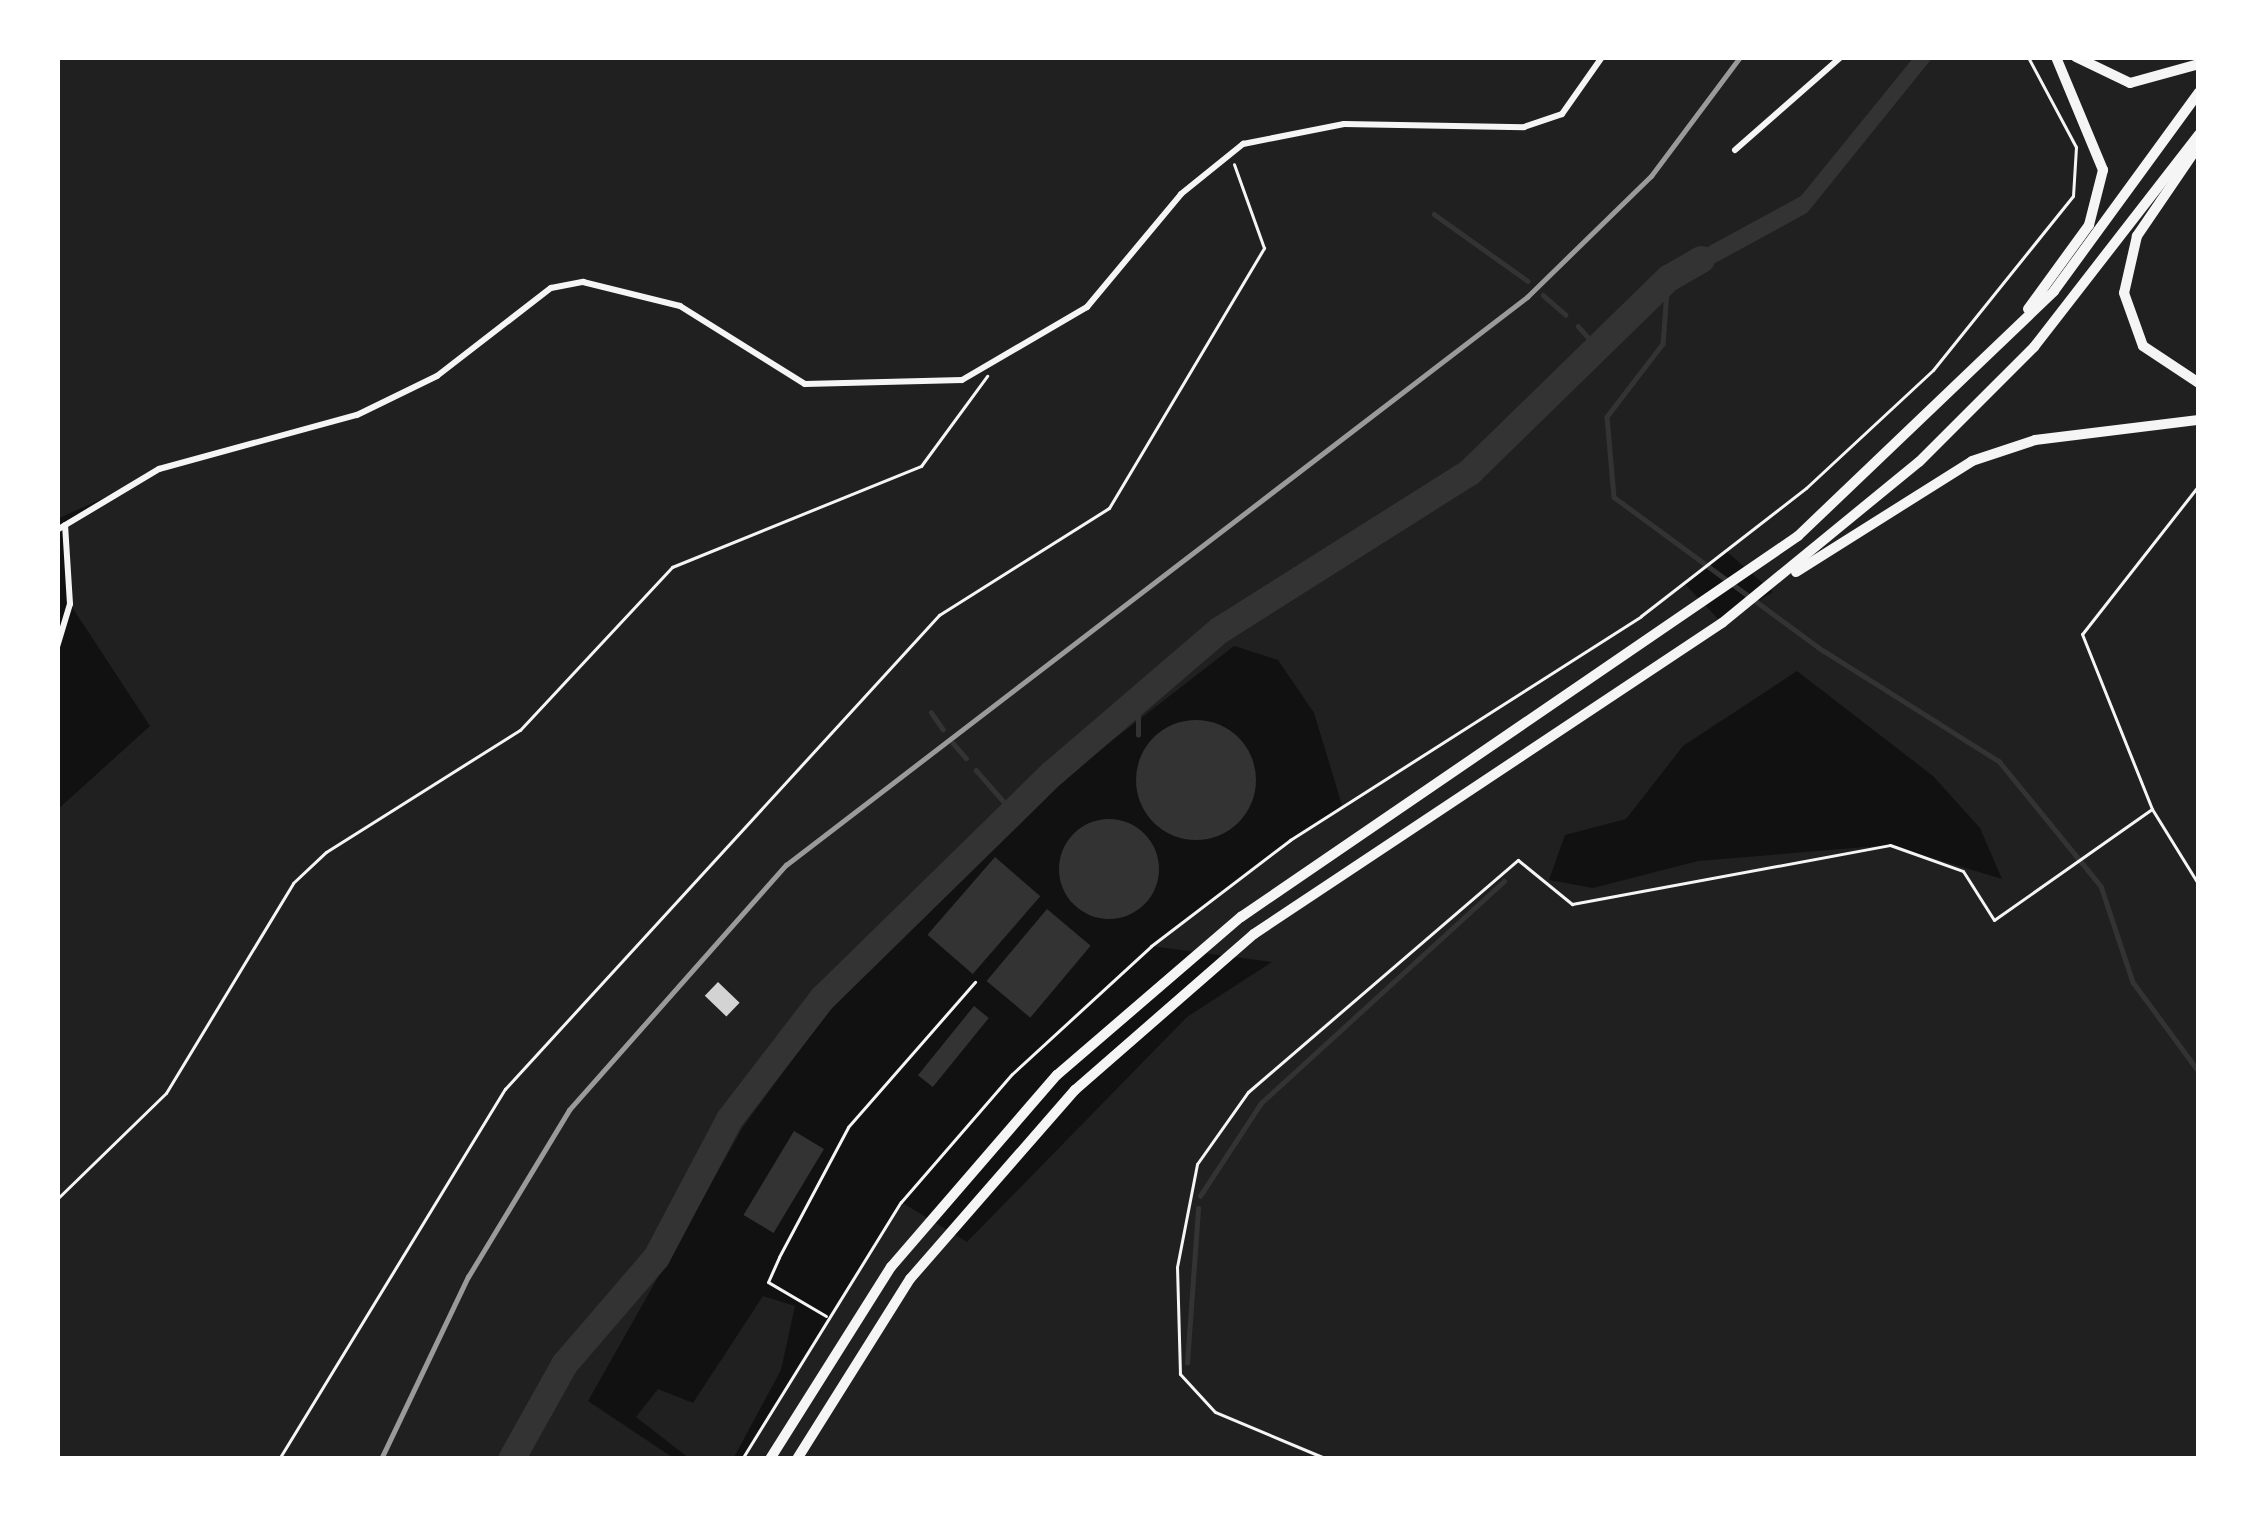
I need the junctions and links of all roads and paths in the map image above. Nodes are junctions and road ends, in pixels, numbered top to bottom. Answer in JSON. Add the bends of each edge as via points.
{"nodes":[{"id":1,"x":1602,"y":57,"type":"edge"},
{"id":2,"x":1841,"y":57,"type":"edge"},
{"id":3,"x":2028,"y":57,"type":"edge"},
{"id":4,"x":2056,"y":57,"type":"edge"},
{"id":5,"x":2076,"y":57,"type":"edge"},
{"id":6,"x":2199,"y":64,"type":"edge"},
{"id":7,"x":2199,"y":92,"type":"edge"},
{"id":8,"x":2199,"y":138,"type":"edge"},
{"id":9,"x":1229,"y":151,"type":"junction"},
{"id":10,"x":1736,"y":151,"type":"dead end"},
{"id":11,"x":2004,"y":342,"type":"junction"},
{"id":12,"x":989,"y":369,"type":"junction"},
{"id":13,"x":2199,"y":382,"type":"edge"},
{"id":14,"x":2199,"y":420,"type":"edge"},
{"id":15,"x":2199,"y":485,"type":"edge"},
{"id":16,"x":61,"y":528,"type":"edge"},
{"id":17,"x":1783,"y":577,"type":"junction"},
{"id":18,"x":1684,"y":583,"type":"dead end"},
{"id":19,"x":57,"y":646,"type":"edge"},
{"id":20,"x":2152,"y":808,"type":"junction"},
{"id":21,"x":2199,"y":885,"type":"edge"},
{"id":22,"x":975,"y":982,"type":"dead end"},
{"id":23,"x":57,"y":1199,"type":"edge"},
{"id":24,"x":826,"y":1316,"type":"dead end"},
{"id":25,"x":279,"y":1459,"type":"edge"},
{"id":26,"x":770,"y":1459,"type":"edge"},
{"id":27,"x":797,"y":1459,"type":"edge"},
{"id":28,"x":1327,"y":1459,"type":"edge"}],
"edges":[{"from":1,"to":9,"type":"street","via":[[1562,114],[1524,127],[1344,124]]},
{"from":2,"to":10,"type":"street"},
{"from":3,"to":18,"type":"path","via":[[2075,147],[2062,213],[1933,370]]},
{"from":4,"to":11,"type":"highway","via":[[2100,148],[2099,198]]},
{"from":5,"to":6,"type":"highway","via":[[2129,83]]},
{"from":7,"to":11,"type":"highway","via":[[2099,235]]},
{"from":8,"to":13,"type":"highway","via":[[2137,236],[2124,293],[2144,346]]},
{"from":8,"to":17,"type":"highway","via":[[2034,347]]},
{"from":9,"to":12,"type":"street","via":[[1087,307]]},
{"from":9,"to":25,"type":"path","via":[[1264,248],[1109,508],[939,615],[505,1089]]},
{"from":11,"to":26,"type":"highway","via":[[1750,571],[1340,846],[1145,993],[968,1169],[890,1267]]},
{"from":12,"to":16,"type":"street","via":[[900,388],[805,384],[680,306],[583,282],[551,288],[437,376],[356,415],[159,469]]},
{"from":12,"to":23,"type":"path","via":[[921,466],[672,567],[520,730],[326,852],[293,883],[166,1093]]},
{"from":14,"to":17,"type":"highway","via":[[2035,440],[1972,461]]},
{"from":15,"to":20,"type":"path","via":[[2082,634]]},
{"from":16,"to":19,"type":"street","via":[[70,604]]},
{"from":17,"to":27,"type":"highway","via":[[1254,934],[1075,1090],[910,1279]]},
{"from":20,"to":21,"type":"path"},
{"from":20,"to":28,"type":"path","via":[[1994,920],[1963,871],[1890,845],[1572,904],[1518,860],[1248,1092],[1197,1164],[1177,1267],[1180,1374],[1215,1412]]},
{"from":22,"to":24,"type":"path","via":[[848,1127],[778,1257],[768,1282]]}]}
